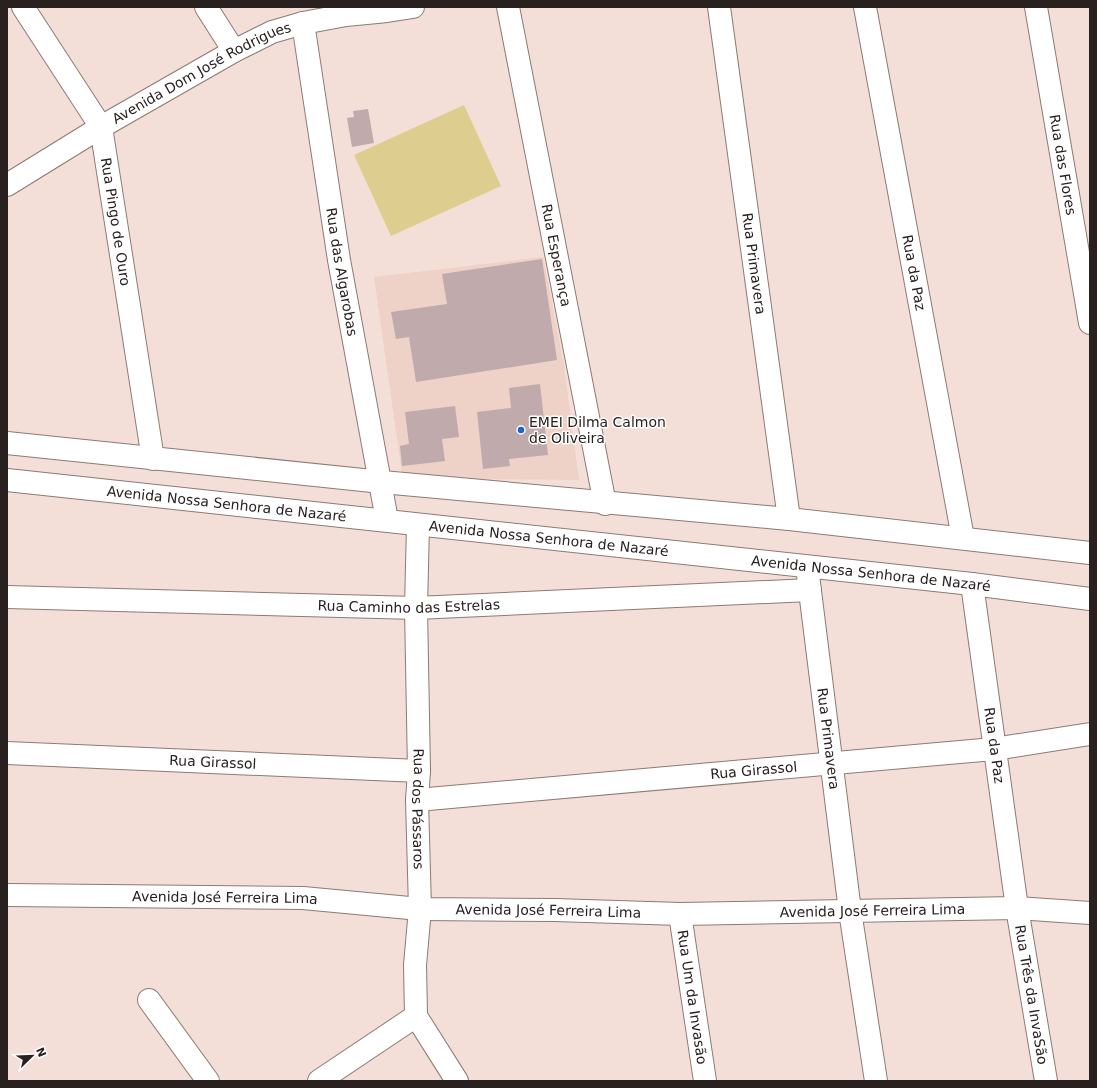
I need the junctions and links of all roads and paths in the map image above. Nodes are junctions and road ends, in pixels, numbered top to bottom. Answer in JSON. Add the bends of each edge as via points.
{"nodes":[{"id":1,"x":23,"y":7,"type":"edge"},
{"id":2,"x":206,"y":7,"type":"edge"},
{"id":3,"x":508,"y":7,"type":"edge"},
{"id":4,"x":719,"y":7,"type":"edge"},
{"id":5,"x":865,"y":7,"type":"edge"},
{"id":6,"x":1036,"y":7,"type":"edge"},
{"id":7,"x":398,"y":8,"type":"edge"},
{"id":8,"x":303,"y":23,"type":"junction"},
{"id":9,"x":234,"y":51,"type":"junction"},
{"id":10,"x":101,"y":127,"type":"junction"},
{"id":11,"x":7,"y":185,"type":"edge"},
{"id":12,"x":1090,"y":323,"type":"edge"},
{"id":13,"x":7,"y":443,"type":"edge"},
{"id":14,"x":153,"y":459,"type":"junction"},
{"id":15,"x":7,"y":480,"type":"edge"},
{"id":16,"x":382,"y":482,"type":"junction"},
{"id":17,"x":605,"y":504,"type":"junction"},
{"id":18,"x":387,"y":520,"type":"junction"},
{"id":19,"x":790,"y":520,"type":"junction"},
{"id":20,"x":418,"y":525,"type":"junction"},
{"id":21,"x":963,"y":538,"type":"junction"},
{"id":22,"x":1090,"y":553,"type":"edge"},
{"id":23,"x":807,"y":566,"type":"junction"},
{"id":24,"x":972,"y":584,"type":"junction"},
{"id":25,"x":810,"y":590,"type":"junction"},
{"id":26,"x":7,"y":597,"type":"edge"},
{"id":27,"x":1090,"y":599,"type":"edge"},
{"id":28,"x":416,"y":608,"type":"junction"},
{"id":29,"x":1090,"y":734,"type":"edge"},
{"id":30,"x":994,"y":748,"type":"junction"},
{"id":31,"x":7,"y":752,"type":"edge"},
{"id":32,"x":832,"y":762,"type":"junction"},
{"id":33,"x":419,"y":771,"type":"junction"},
{"id":34,"x":417,"y":800,"type":"junction"},
{"id":35,"x":7,"y":895,"type":"edge"},
{"id":36,"x":1017,"y":908,"type":"junction"},
{"id":37,"x":420,"y":909,"type":"junction"},
{"id":38,"x":850,"y":911,"type":"junction"},
{"id":39,"x":1090,"y":913,"type":"edge"},
{"id":40,"x":680,"y":914,"type":"junction"},
{"id":41,"x":149,"y":1000,"type":"dead end"},
{"id":42,"x":416,"y":1016,"type":"junction"},
{"id":43,"x":208,"y":1081,"type":"edge"},
{"id":44,"x":319,"y":1081,"type":"edge"},
{"id":45,"x":457,"y":1081,"type":"edge"},
{"id":46,"x":705,"y":1081,"type":"edge"},
{"id":47,"x":876,"y":1081,"type":"edge"},
{"id":48,"x":1046,"y":1081,"type":"edge"}],
"edges":[{"from":1,"to":10,"type":"street","name":"Rua Pingo de Ouro"},
{"from":2,"to":9,"type":"street"},
{"from":3,"to":17,"type":"street","name":"Rua Esperança"},
{"from":4,"to":19,"type":"street","name":"Rua Primavera"},
{"from":5,"to":21,"type":"street","name":"Rua da Paz"},
{"from":6,"to":12,"type":"street","name":"Rua das Flores"},
{"from":7,"to":8,"type":"street","name":"Avenida Dom José Rodrigues"},
{"from":8,"to":9,"type":"street","name":"Avenida Dom José Rodrigues","via":[[272,32]]},
{"from":8,"to":16,"type":"street","name":"Rua das Algarobas","via":[[339,260]]},
{"from":9,"to":10,"type":"street","name":"Avenida Dom José Rodrigues"},
{"from":10,"to":11,"type":"street","name":"Avenida Dom José Rodrigues"},
{"from":10,"to":14,"type":"street","name":"Rua Pingo de Ouro"},
{"from":13,"to":14,"type":"street"},
{"from":14,"to":16,"type":"street"},
{"from":15,"to":18,"type":"street","name":"Avenida Nossa Senhora de Nazaré"},
{"from":16,"to":17,"type":"street"},
{"from":16,"to":18,"type":"street","name":"Rua das Algarobas"},
{"from":17,"to":19,"type":"street"},
{"from":18,"to":20,"type":"street","name":"Avenida Nossa Senhora de Nazaré"},
{"from":19,"to":21,"type":"street"},
{"from":20,"to":23,"type":"street","name":"Avenida Nossa Senhora de Nazaré"},
{"from":20,"to":28,"type":"street","name":"Rua dos Pássaros"},
{"from":21,"to":22,"type":"street"},
{"from":23,"to":24,"type":"street","name":"Avenida Nossa Senhora de Nazaré"},
{"from":23,"to":25,"type":"street","name":"Rua Primavera"},
{"from":24,"to":27,"type":"street","name":"Avenida Nossa Senhora de Nazaré"},
{"from":24,"to":30,"type":"street","name":"Rua da Paz"},
{"from":25,"to":28,"type":"street","name":"Rua Caminho das Estrelas"},
{"from":25,"to":32,"type":"street","name":"Rua Primavera"},
{"from":26,"to":28,"type":"street","name":"Rua Caminho das Estrelas"},
{"from":28,"to":33,"type":"street","name":"Rua dos Pássaros"},
{"from":29,"to":30,"type":"street","name":"Rua Girassol"},
{"from":30,"to":32,"type":"street","name":"Rua Girassol"},
{"from":30,"to":36,"type":"street","name":"Rua da Paz"},
{"from":31,"to":33,"type":"street","name":"Rua Girassol"},
{"from":32,"to":34,"type":"street","name":"Rua Girassol"},
{"from":32,"to":38,"type":"street","name":"Rua Primavera"},
{"from":33,"to":34,"type":"street","name":"Rua dos Pássaros"},
{"from":34,"to":37,"type":"street","name":"Rua dos Pássaros"},
{"from":35,"to":37,"type":"street","name":"Avenida José Ferreira Lima","via":[[303,898]]},
{"from":36,"to":38,"type":"street","name":"Avenida José Ferreira Lima"},
{"from":36,"to":39,"type":"street","name":"Avenida José Ferreira Lima"},
{"from":36,"to":48,"type":"street","name":"Rua Três da InvaSão"},
{"from":37,"to":40,"type":"street","name":"Avenida José Ferreira Lima"},
{"from":37,"to":42,"type":"street","name":"Rua dos Pássaros","via":[[415,966]]},
{"from":38,"to":40,"type":"street","name":"Avenida José Ferreira Lima"},
{"from":38,"to":47,"type":"street","name":"Rua Primavera"},
{"from":40,"to":46,"type":"street","name":"Rua Um da Invasão"},
{"from":41,"to":43,"type":"street"},
{"from":42,"to":44,"type":"street"},
{"from":42,"to":45,"type":"street"}]}
